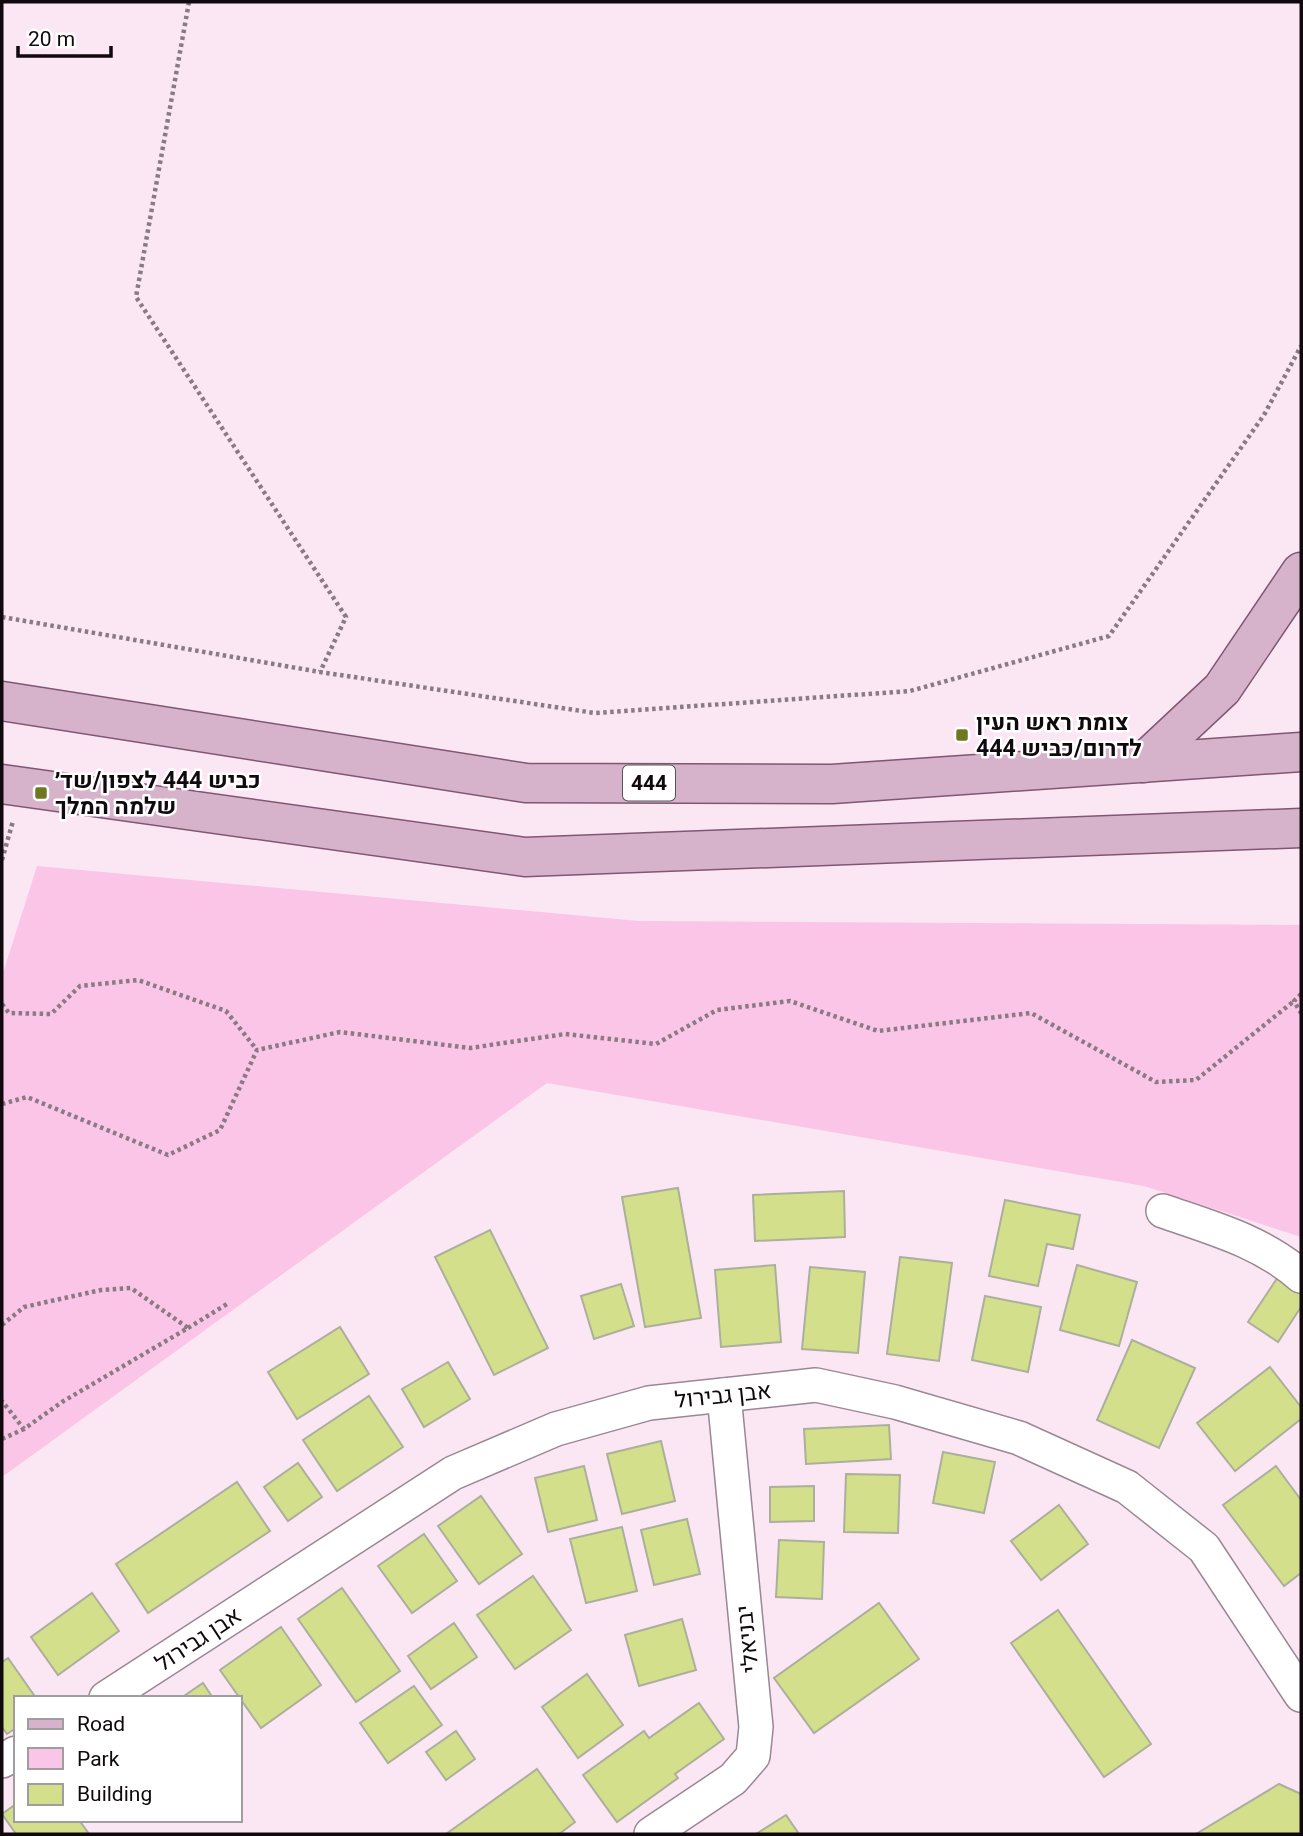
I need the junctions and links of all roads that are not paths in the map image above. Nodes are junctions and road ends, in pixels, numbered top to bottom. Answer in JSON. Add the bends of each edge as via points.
{"nodes":[{"id":1,"x":1301,"y":572,"type":"edge"},
{"id":2,"x":2,"y":701,"type":"edge"},
{"id":3,"x":1301,"y":752,"type":"edge"},
{"id":4,"x":1143,"y":763,"type":"junction"},
{"id":5,"x":12,"y":785,"type":"edge"},
{"id":6,"x":1301,"y":828,"type":"edge"},
{"id":7,"x":1163,"y":1211,"type":"dead end"},
{"id":8,"x":1301,"y":1276,"type":"edge"},
{"id":9,"x":724,"y":1395,"type":"junction"},
{"id":10,"x":1301,"y":1695,"type":"edge"},
{"id":11,"x":109,"y":1696,"type":"edge"},
{"id":12,"x":652,"y":1834,"type":"edge"}],
"edges":[{"from":1,"to":4,"type":"main road","via":[[1222,688]]},
{"from":2,"to":4,"type":"main road","number":"444","via":[[526,783],[832,784]]},
{"from":3,"to":4,"type":"main road","number":"444"},
{"from":5,"to":6,"type":"main road","via":[[525,857]]},
{"from":7,"to":8,"type":"street","via":[[1244,1239]]},
{"from":9,"to":10,"type":"street","name":"אבן גבירול","via":[[816,1385],[895,1402],[1019,1438],[1127,1487],[1204,1548]]},
{"from":9,"to":11,"type":"street","name":"אבן גבירול","via":[[649,1404],[556,1429],[453,1473]]},
{"from":9,"to":12,"type":"street","name":"יבניאלי","via":[[756,1727],[753,1756],[733,1779]]}]}
